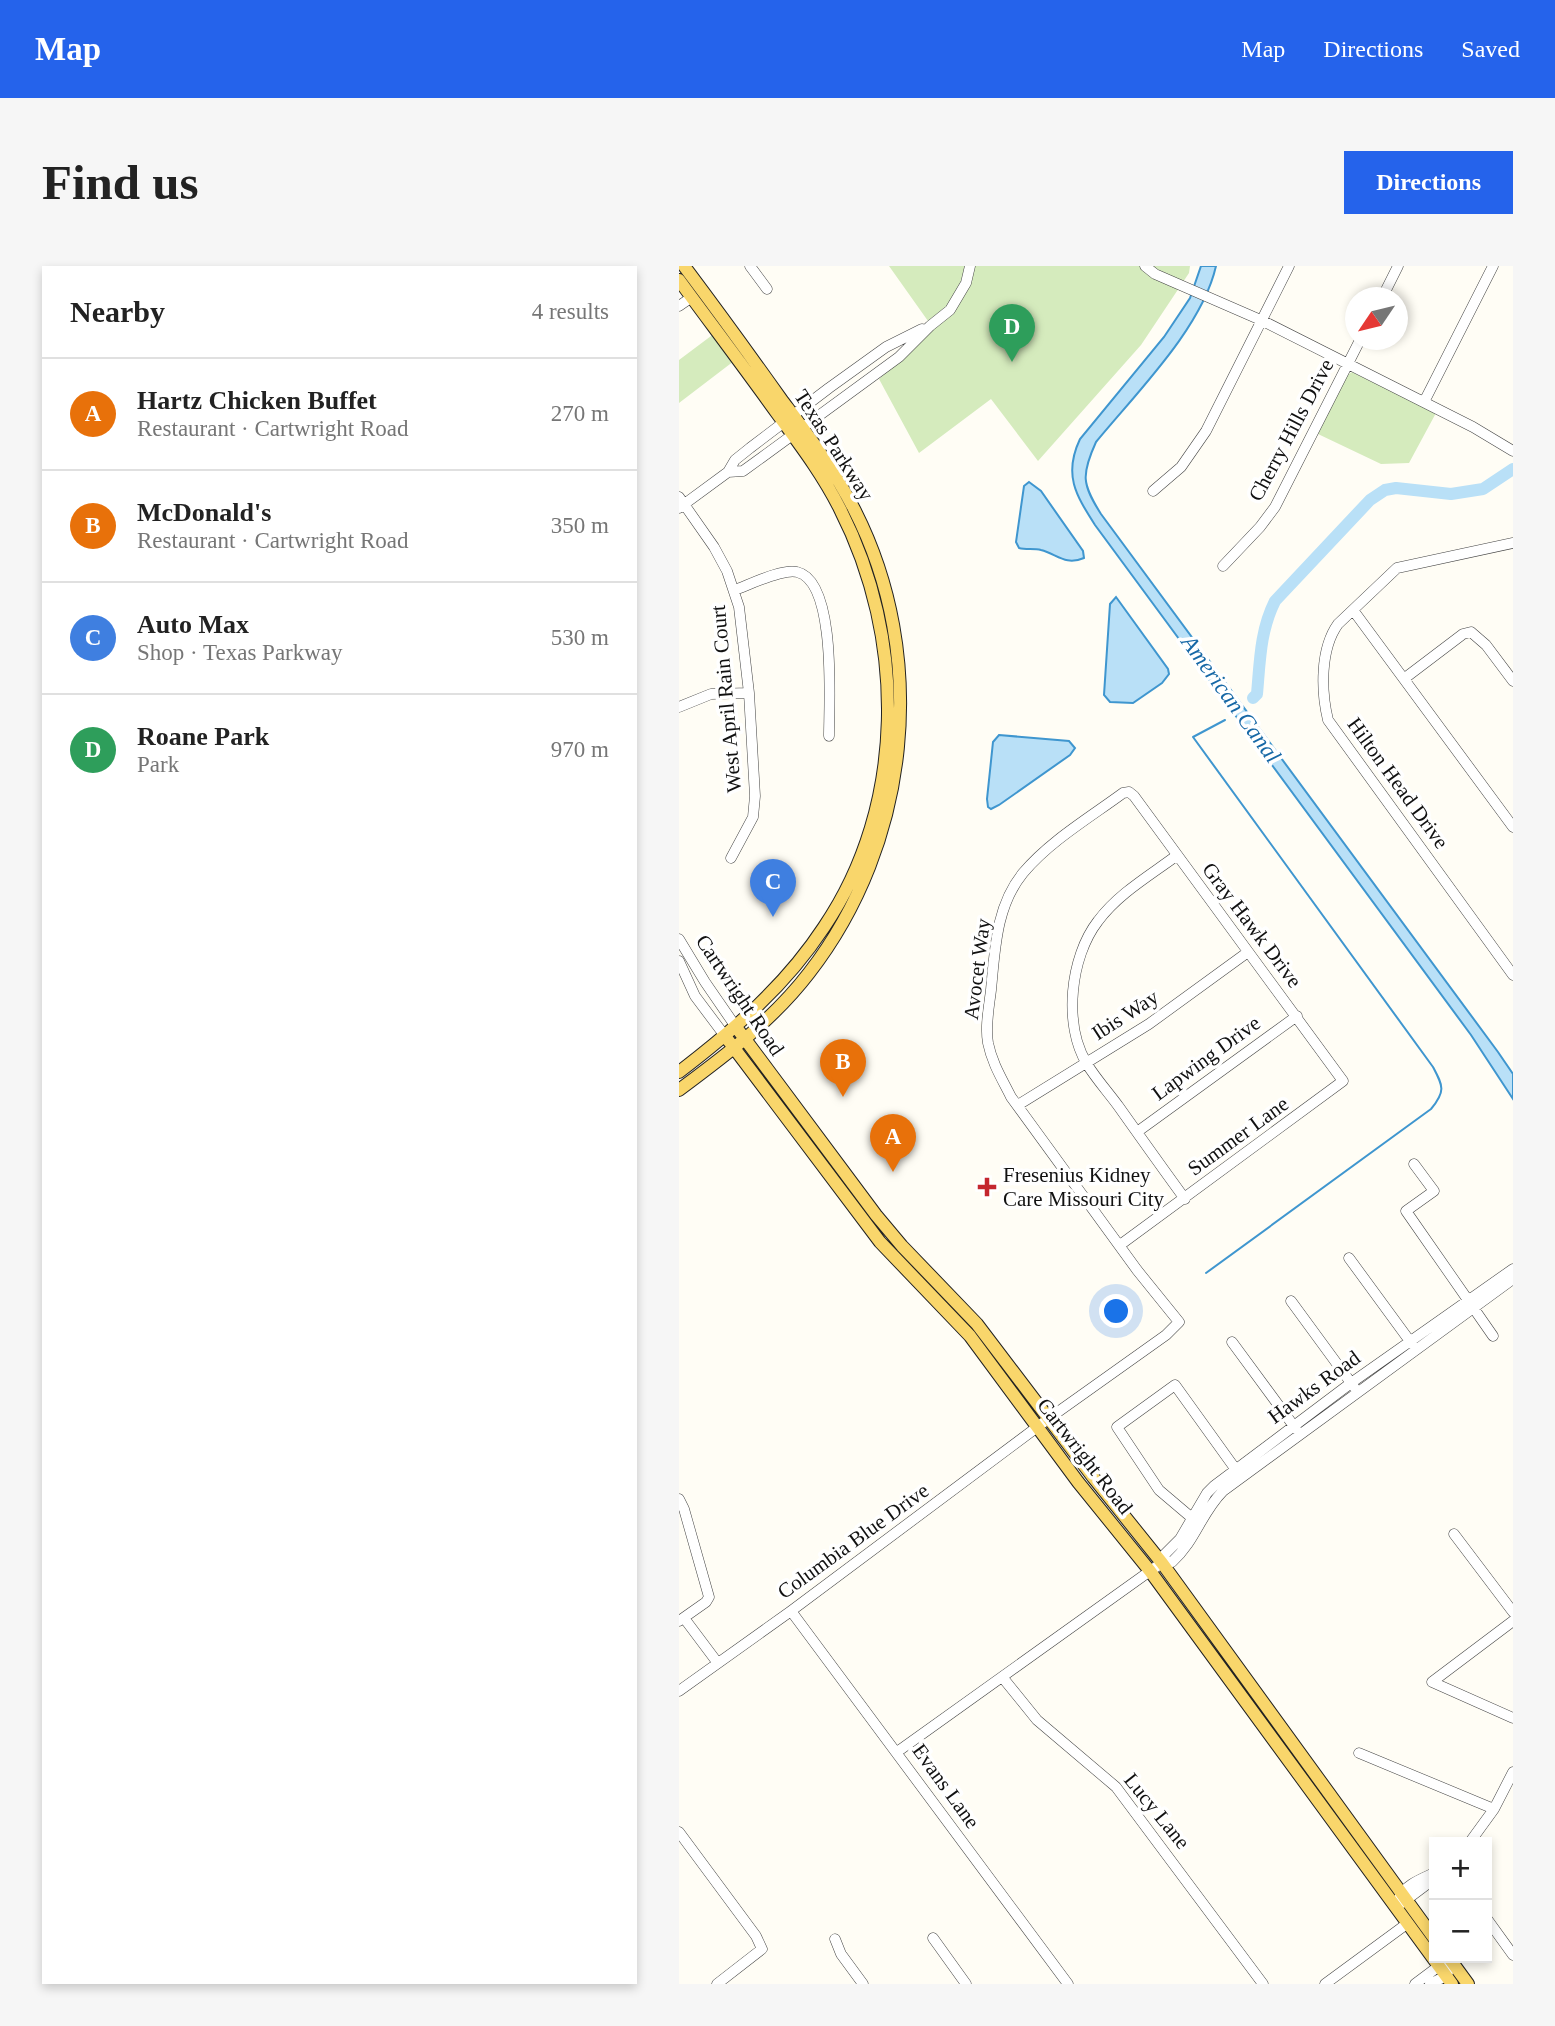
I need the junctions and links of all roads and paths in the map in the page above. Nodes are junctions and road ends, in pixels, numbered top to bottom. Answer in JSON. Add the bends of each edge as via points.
{"nodes":[{"id":1,"x":684,"y":266,"type":"edge"},
{"id":2,"x":750,"y":266,"type":"edge"},
{"id":3,"x":970,"y":266,"type":"edge"},
{"id":4,"x":1145,"y":266,"type":"edge"},
{"id":5,"x":1289,"y":266,"type":"edge"},
{"id":6,"x":1398,"y":266,"type":"edge"},
{"id":7,"x":1493,"y":266,"type":"edge"},
{"id":8,"x":679,"y":280,"type":"edge"},
{"id":9,"x":1388,"y":287,"type":"edge"},
{"id":10,"x":767,"y":289,"type":"dead end"},
{"id":11,"x":692,"y":297,"type":"junction"},
{"id":12,"x":679,"y":306,"type":"edge"},
{"id":13,"x":1263,"y":321,"type":"junction"},
{"id":14,"x":930,"y":326,"type":"junction"},
{"id":15,"x":731,"y":340,"type":"junction"},
{"id":16,"x":1355,"y":350,"type":"edge"},
{"id":17,"x":1347,"y":364,"type":"junction"},
{"id":18,"x":1424,"y":402,"type":"junction"},
{"id":19,"x":789,"y":419,"type":"junction"},
{"id":20,"x":798,"y":432,"type":"junction"},
{"id":21,"x":1513,"y":451,"type":"edge"},
{"id":22,"x":728,"y":472,"type":"junction"},
{"id":23,"x":1153,"y":491,"type":"dead end"},
{"id":24,"x":681,"y":503,"type":"edge"},
{"id":25,"x":1513,"y":543,"type":"edge"},
{"id":26,"x":1223,"y":566,"type":"dead end"},
{"id":27,"x":735,"y":590,"type":"junction"},
{"id":28,"x":1353,"y":610,"type":"junction"},
{"id":29,"x":1405,"y":678,"type":"junction"},
{"id":30,"x":1513,"y":681,"type":"edge"},
{"id":31,"x":749,"y":693,"type":"junction"},
{"id":32,"x":679,"y":707,"type":"edge"},
{"id":33,"x":829,"y":736,"type":"dead end"},
{"id":34,"x":1129,"y":792,"type":"joint"},
{"id":35,"x":1513,"y":827,"type":"edge"},
{"id":36,"x":1176,"y":856,"type":"junction"},
{"id":37,"x":731,"y":858,"type":"dead end"},
{"id":38,"x":679,"y":939,"type":"edge"},
{"id":39,"x":1248,"y":951,"type":"junction"},
{"id":40,"x":679,"y":961,"type":"edge"},
{"id":41,"x":1513,"y":975,"type":"edge"},
{"id":42,"x":1297,"y":1016,"type":"junction"},
{"id":43,"x":736,"y":1027,"type":"junction"},
{"id":44,"x":725,"y":1036,"type":"junction"},
{"id":45,"x":745,"y":1039,"type":"junction"},
{"id":46,"x":734,"y":1048,"type":"junction"},
{"id":47,"x":1086,"y":1063,"type":"junction"},
{"id":48,"x":679,"y":1072,"type":"edge"},
{"id":49,"x":1343,"y":1081,"type":"joint"},
{"id":50,"x":679,"y":1090,"type":"edge"},
{"id":51,"x":1018,"y":1105,"type":"junction"},
{"id":52,"x":1137,"y":1132,"type":"junction"},
{"id":53,"x":826,"y":1148,"type":"junction"},
{"id":54,"x":815,"y":1157,"type":"junction"},
{"id":55,"x":1414,"y":1164,"type":"dead end"},
{"id":56,"x":1185,"y":1199,"type":"junction"},
{"id":57,"x":870,"y":1220,"type":"junction"},
{"id":58,"x":1120,"y":1245,"type":"junction"},
{"id":59,"x":1349,"y":1258,"type":"dead end"},
{"id":60,"x":1513,"y":1269,"type":"edge"},
{"id":61,"x":1513,"y":1279,"type":"edge"},
{"id":62,"x":955,"y":1300,"type":"junction"},
{"id":63,"x":1291,"y":1301,"type":"dead end"},
{"id":64,"x":1470,"y":1305,"type":"junction"},
{"id":65,"x":946,"y":1310,"type":"junction"},
{"id":66,"x":1493,"y":1336,"type":"dead end"},
{"id":67,"x":1410,"y":1341,"type":"junction"},
{"id":68,"x":1232,"y":1342,"type":"dead end"},
{"id":69,"x":1416,"y":1350,"type":"junction"},
{"id":70,"x":1351,"y":1383,"type":"junction"},
{"id":71,"x":1358,"y":1393,"type":"junction"},
{"id":72,"x":1048,"y":1419,"type":"junction"},
{"id":73,"x":1293,"y":1426,"type":"junction"},
{"id":74,"x":1038,"y":1428,"type":"junction"},
{"id":75,"x":1300,"y":1435,"type":"junction"},
{"id":76,"x":1239,"y":1473,"type":"junction"},
{"id":77,"x":679,"y":1499,"type":"edge"},
{"id":78,"x":1192,"y":1518,"type":"junction"},
{"id":79,"x":684,"y":1528,"type":"edge"},
{"id":80,"x":1454,"y":1534,"type":"dead end"},
{"id":81,"x":1163,"y":1562,"type":"junction"},
{"id":82,"x":1150,"y":1571,"type":"junction"},
{"id":83,"x":791,"y":1611,"type":"junction"},
{"id":84,"x":1513,"y":1612,"type":"edge"},
{"id":85,"x":682,"y":1619,"type":"edge"},
{"id":86,"x":1513,"y":1621,"type":"edge"},
{"id":87,"x":717,"y":1662,"type":"junction"},
{"id":88,"x":1003,"y":1678,"type":"junction"},
{"id":89,"x":679,"y":1691,"type":"edge"},
{"id":90,"x":1513,"y":1718,"type":"edge"},
{"id":91,"x":1282,"y":1725,"type":"junction"},
{"id":92,"x":1271,"y":1735,"type":"junction"},
{"id":93,"x":897,"y":1752,"type":"junction"},
{"id":94,"x":1359,"y":1753,"type":"dead end"},
{"id":95,"x":1513,"y":1772,"type":"edge"},
{"id":96,"x":1494,"y":1809,"type":"junction"},
{"id":97,"x":679,"y":1832,"type":"edge"},
{"id":98,"x":1474,"y":1837,"type":"edge"},
{"id":99,"x":1429,"y":1877,"type":"edge"},
{"id":100,"x":1429,"y":1882,"type":"edge"},
{"id":101,"x":1401,"y":1900,"type":"junction"},
{"id":102,"x":1408,"y":1923,"type":"junction"},
{"id":103,"x":1492,"y":1926,"type":"edge"},
{"id":104,"x":1429,"y":1932,"type":"edge"},
{"id":105,"x":933,"y":1938,"type":"dead end"},
{"id":106,"x":835,"y":1939,"type":"dead end"},
{"id":107,"x":1513,"y":1955,"type":"edge"},
{"id":108,"x":1448,"y":1970,"type":"edge"},
{"id":109,"x":717,"y":1984,"type":"edge"},
{"id":110,"x":863,"y":1984,"type":"edge"},
{"id":111,"x":966,"y":1984,"type":"edge"},
{"id":112,"x":1067,"y":1984,"type":"edge"},
{"id":113,"x":1263,"y":1984,"type":"edge"},
{"id":114,"x":1325,"y":1984,"type":"edge"},
{"id":115,"x":1415,"y":1984,"type":"edge"},
{"id":116,"x":1430,"y":1984,"type":"edge"},
{"id":117,"x":1468,"y":1984,"type":"edge"}],
"edges":[{"from":1,"to":15,"type":"main road"},
{"from":2,"to":10,"type":"street"},
{"from":3,"to":14,"type":"street","via":[[957,302]]},
{"from":4,"to":13,"type":"street"},
{"from":5,"to":13,"type":"street"},
{"from":6,"to":9,"type":"street"},
{"from":7,"to":18,"type":"street"},
{"from":8,"to":11,"type":"main road"},
{"from":11,"to":12,"type":"street"},
{"from":11,"to":15,"type":"main road"},
{"from":13,"to":17,"type":"street"},
{"from":13,"to":23,"type":"street","via":[[1199,442],[1181,467]]},
{"from":14,"to":19,"type":"street","via":[[885,347]]},
{"from":14,"to":20,"type":"street","via":[[899,357]]},
{"from":15,"to":19,"type":"main road","name":"Texas Parkway"},
{"from":16,"to":17,"type":"street","name":"Cherry Hills Drive"},
{"from":17,"to":18,"type":"street"},
{"from":17,"to":26,"type":"street","name":"Cherry Hills Drive","via":[[1275,508]]},
{"from":18,"to":21,"type":"street"},
{"from":19,"to":20,"type":"main road","name":"Texas Parkway"},
{"from":19,"to":22,"type":"street","via":[[735,460]]},
{"from":20,"to":22,"type":"street","via":[[743,471]]},
{"from":20,"to":43,"type":"main road","name":"Texas Parkway","via":[[855,540],[877,605],[888,684],[887,737],[874,814],[839,903],[796,964]]},
{"from":20,"to":45,"type":"main road","name":"Texas Parkway","via":[[842,486],[885,587],[899,672],[897,751],[888,809],[869,869],[838,933],[807,976]]},
{"from":22,"to":24,"type":"street"},
{"from":24,"to":27,"type":"street","name":"West April Rain Court","via":[[714,547]]},
{"from":25,"to":28,"type":"street","name":"Hilton Head Drive","via":[[1397,568]]},
{"from":27,"to":31,"type":"street","name":"West April Rain Court"},
{"from":27,"to":33,"type":"street","via":[[790,571],[804,575],[815,587],[830,662]]},
{"from":28,"to":29,"type":"street"},
{"from":28,"to":41,"type":"street","name":"Hilton Head Drive","via":[[1330,635],[1327,646],[1324,702],[1328,720]]},
{"from":29,"to":30,"type":"street","via":[[1471,632]]},
{"from":29,"to":35,"type":"street"},
{"from":31,"to":32,"type":"street","via":[[711,694]]},
{"from":31,"to":37,"type":"street","name":"West April Rain Court","via":[[753,817]]},
{"from":34,"to":36,"type":"street","name":"Gray Hawk Drive"},
{"from":34,"to":51,"type":"street","name":"Avocet Way","via":[[1037,858],[1021,875],[1001,916],[988,1041],[995,1068]]},
{"from":36,"to":39,"type":"street","name":"Gray Hawk Drive"},
{"from":36,"to":47,"type":"street","via":[[1109,907],[1086,940],[1073,991],[1076,1033]]},
{"from":38,"to":43,"type":"street","name":"Cartwright Road"},
{"from":39,"to":42,"type":"street","name":"Gray Hawk Drive"},
{"from":39,"to":47,"type":"street","name":"Ibis Way","via":[[1149,1024]]},
{"from":40,"to":44,"type":"street","name":"Cartwright Road","via":[[695,996]]},
{"from":42,"to":49,"type":"street","name":"Gray Hawk Drive"},
{"from":42,"to":52,"type":"street","name":"Lapwing Drive"},
{"from":43,"to":44,"type":"main road","name":"Texas Parkway"},
{"from":43,"to":45,"type":"main road","name":"Cartwright Road"},
{"from":44,"to":46,"type":"main road","name":"Cartwright Road"},
{"from":44,"to":48,"type":"main road","name":"Texas Parkway"},
{"from":45,"to":46,"type":"main road","name":"Texas Parkway"},
{"from":45,"to":53,"type":"main road","name":"Cartwright Road"},
{"from":46,"to":50,"type":"main road","name":"Texas Parkway"},
{"from":46,"to":54,"type":"main road","name":"Cartwright Road"},
{"from":47,"to":51,"type":"street","name":"Ibis Way"},
{"from":47,"to":52,"type":"street"},
{"from":49,"to":56,"type":"street","name":"Summer Lane"},
{"from":51,"to":58,"type":"street","name":"Avocet Way"},
{"from":52,"to":56,"type":"street"},
{"from":53,"to":54,"type":"main road"},
{"from":53,"to":57,"type":"main road","name":"Cartwright Road"},
{"from":54,"to":57,"type":"main road","name":"Cartwright Road"},
{"from":55,"to":64,"type":"street","via":[[1434,1191],[1406,1211]]},
{"from":56,"to":58,"type":"street","name":"Summer Lane"},
{"from":57,"to":62,"type":"main road","name":"Cartwright Road"},
{"from":57,"to":65,"type":"main road","name":"Cartwright Road","via":[[896,1260]]},
{"from":58,"to":72,"type":"street","name":"Avocet Way","via":[[1179,1322]]},
{"from":59,"to":67,"type":"street"},
{"from":60,"to":64,"type":"street","name":"Hawks Road"},
{"from":61,"to":64,"type":"street","name":"Hawks Road"},
{"from":62,"to":65,"type":"main road"},
{"from":62,"to":72,"type":"main road","name":"Cartwright Road"},
{"from":63,"to":70,"type":"street"},
{"from":64,"to":66,"type":"street"},
{"from":64,"to":67,"type":"street","name":"Hawks Road"},
{"from":64,"to":69,"type":"street","name":"Hawks Road"},
{"from":65,"to":74,"type":"main road","name":"Cartwright Road"},
{"from":67,"to":69,"type":"street"},
{"from":67,"to":70,"type":"street","name":"Hawks Road"},
{"from":68,"to":73,"type":"street"},
{"from":69,"to":71,"type":"street","name":"Hawks Road"},
{"from":70,"to":71,"type":"street"},
{"from":70,"to":73,"type":"street","name":"Hawks Road"},
{"from":71,"to":75,"type":"street","name":"Hawks Road"},
{"from":72,"to":74,"type":"street","name":"Columbia Blue Drive"},
{"from":72,"to":81,"type":"main road","name":"Cartwright Road"},
{"from":73,"to":75,"type":"street"},
{"from":73,"to":76,"type":"street","name":"Hawks Road"},
{"from":74,"to":82,"type":"main road","name":"Cartwright Road"},
{"from":74,"to":83,"type":"street","name":"Columbia Blue Drive"},
{"from":75,"to":76,"type":"street","name":"Hawks Road"},
{"from":76,"to":78,"type":"street","name":"Hawks Road","via":[[1207,1493]]},
{"from":76,"to":78,"type":"street","via":[[1175,1385],[1117,1427],[1159,1490]]},
{"from":76,"to":81,"type":"street","name":"Hawks Road","via":[[1216,1498],[1185,1550],[1172,1562]]},
{"from":77,"to":79,"type":"street"},
{"from":78,"to":81,"type":"street","name":"Hawks Road"},
{"from":79,"to":85,"type":"street","via":[[709,1597]]},
{"from":80,"to":84,"type":"street"},
{"from":81,"to":82,"type":"street","name":"Hawks Road"},
{"from":81,"to":91,"type":"main road","name":"Cartwright Road"},
{"from":82,"to":88,"type":"street","name":"Hawks Road"},
{"from":82,"to":92,"type":"main road","name":"Cartwright Road"},
{"from":83,"to":87,"type":"street","name":"Columbia Blue Drive"},
{"from":83,"to":93,"type":"street","name":"Evans Lane"},
{"from":85,"to":87,"type":"street"},
{"from":86,"to":90,"type":"street","via":[[1432,1682]]},
{"from":87,"to":89,"type":"street","name":"Columbia Blue Drive"},
{"from":88,"to":93,"type":"street","name":"Hawks Road"},
{"from":88,"to":113,"type":"street","name":"Lucy Lane","via":[[1037,1720],[1123,1795]]},
{"from":91,"to":92,"type":"main road"},
{"from":91,"to":101,"type":"main road","name":"Cartwright Road"},
{"from":92,"to":101,"type":"main road","name":"Cartwright Road"},
{"from":93,"to":112,"type":"street","name":"Evans Lane"},
{"from":94,"to":96,"type":"street"},
{"from":95,"to":96,"type":"street"},
{"from":96,"to":98,"type":"street"},
{"from":97,"to":109,"type":"street","via":[[762,1949]]},
{"from":99,"to":101,"type":"street"},
{"from":100,"to":101,"type":"street"},
{"from":101,"to":102,"type":"main road","name":"Cartwright Road"},
{"from":101,"to":104,"type":"main road","name":"Cartwright Road"},
{"from":102,"to":108,"type":"main road","name":"Cartwright Road"},
{"from":102,"to":114,"type":"street"},
{"from":103,"to":107,"type":"street"},
{"from":105,"to":111,"type":"street"},
{"from":106,"to":110,"type":"street"},
{"from":108,"to":115,"type":"street"},
{"from":108,"to":116,"type":"street"},
{"from":108,"to":117,"type":"main road","name":"Cartwright Road"}]}
